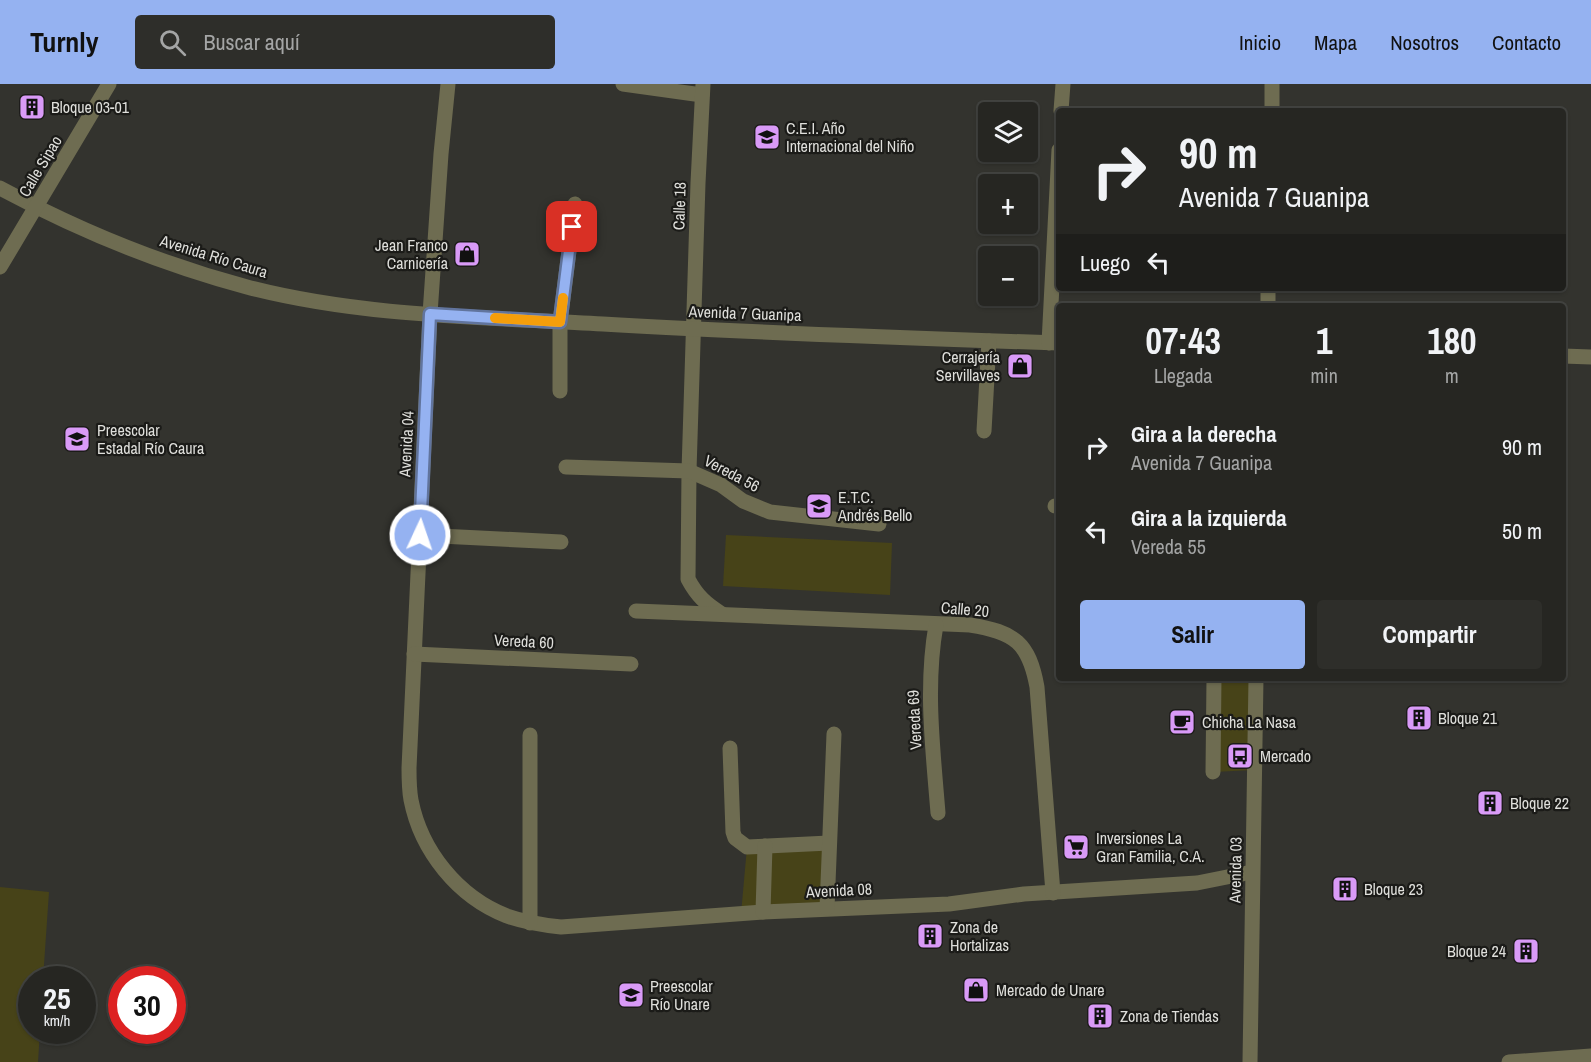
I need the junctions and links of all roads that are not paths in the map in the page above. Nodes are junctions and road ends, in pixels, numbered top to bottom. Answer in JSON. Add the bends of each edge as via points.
{"nodes":[{"id":1,"x":110,"y":84,"type":"edge"},
{"id":2,"x":448,"y":84,"type":"edge"},
{"id":3,"x":623,"y":84,"type":"edge"},
{"id":4,"x":1063,"y":84,"type":"edge"},
{"id":5,"x":1272,"y":84,"type":"edge"},
{"id":6,"x":703,"y":90,"type":"edge"},
{"id":7,"x":1061,"y":108,"type":"edge"},
{"id":8,"x":1272,"y":108,"type":"edge"},
{"id":9,"x":0,"y":188,"type":"edge"},
{"id":10,"x":575,"y":204,"type":"dead end"},
{"id":11,"x":36,"y":207,"type":"junction"},
{"id":12,"x":1056,"y":266,"type":"edge"},
{"id":13,"x":0,"y":267,"type":"edge"},
{"id":14,"x":430,"y":314,"type":"junction"},
{"id":15,"x":560,"y":322,"type":"junction"},
{"id":16,"x":694,"y":330,"type":"junction"},
{"id":17,"x":989,"y":341,"type":"junction"},
{"id":18,"x":1054,"y":343,"type":"edge"},
{"id":19,"x":1566,"y":356,"type":"edge"},
{"id":20,"x":1591,"y":357,"type":"edge"},
{"id":21,"x":560,"y":391,"type":"dead end"},
{"id":22,"x":984,"y":431,"type":"dead end"},
{"id":23,"x":566,"y":467,"type":"dead end"},
{"id":24,"x":689,"y":471,"type":"junction"},
{"id":25,"x":879,"y":524,"type":"dead end"},
{"id":26,"x":420,"y":535,"type":"junction"},
{"id":27,"x":561,"y":542,"type":"dead end"},
{"id":28,"x":636,"y":611,"type":"dead end"},
{"id":29,"x":722,"y":614,"type":"junction"},
{"id":30,"x":936,"y":625,"type":"junction"},
{"id":31,"x":414,"y":654,"type":"junction"},
{"id":32,"x":631,"y":664,"type":"dead end"},
{"id":33,"x":1214,"y":681,"type":"edge"},
{"id":34,"x":1256,"y":681,"type":"edge"},
{"id":35,"x":834,"y":734,"type":"dead end"},
{"id":36,"x":530,"y":735,"type":"dead end"},
{"id":37,"x":730,"y":748,"type":"dead end"},
{"id":38,"x":1213,"y":772,"type":"dead end"},
{"id":39,"x":938,"y":813,"type":"dead end"},
{"id":40,"x":829,"y":843,"type":"junction"},
{"id":41,"x":765,"y":846,"type":"junction"},
{"id":42,"x":444,"y":870,"type":"joint"},
{"id":43,"x":1252,"y":872,"type":"junction"},
{"id":44,"x":1053,"y":893,"type":"junction"},
{"id":45,"x":827,"y":908,"type":"junction"},
{"id":46,"x":763,"y":912,"type":"junction"},
{"id":47,"x":530,"y":923,"type":"junction"},
{"id":48,"x":1591,"y":1056,"type":"edge"},
{"id":49,"x":1250,"y":1062,"type":"edge"},
{"id":50,"x":1509,"y":1062,"type":"edge"}],
"edges":[{"from":1,"to":11,"type":"street","name":"Calle Sipao"},
{"from":2,"to":14,"type":"street","name":"Avenida 04"},
{"from":3,"to":6,"type":"street"},
{"from":4,"to":7,"type":"street"},
{"from":5,"to":8,"type":"street"},
{"from":6,"to":16,"type":"street","name":"Calle 18"},
{"from":9,"to":11,"type":"street","name":"Avenida Río Caura"},
{"from":10,"to":15,"type":"street"},
{"from":11,"to":13,"type":"street","name":"Calle Sipao"},
{"from":11,"to":14,"type":"street","name":"Avenida Río Caura","via":[[155,257],[248,287],[305,299]]},
{"from":12,"to":18,"type":"street"},
{"from":14,"to":15,"type":"street","name":"Avenida 7 Guanipa"},
{"from":14,"to":26,"type":"street","name":"Avenida 04"},
{"from":15,"to":16,"type":"street","name":"Avenida 7 Guanipa"},
{"from":15,"to":21,"type":"street"},
{"from":16,"to":17,"type":"street","name":"Avenida 7 Guanipa"},
{"from":16,"to":24,"type":"street"},
{"from":17,"to":18,"type":"street","name":"Avenida 7 Guanipa"},
{"from":17,"to":22,"type":"street"},
{"from":19,"to":20,"type":"street"},
{"from":23,"to":24,"type":"street","name":"Vereda 56"},
{"from":24,"to":25,"type":"street","name":"Vereda 56","via":[[770,512]]},
{"from":24,"to":29,"type":"street","via":[[688,579],[696,594]]},
{"from":26,"to":27,"type":"street"},
{"from":26,"to":31,"type":"street","name":"Avenida 04"},
{"from":28,"to":29,"type":"street","name":"Calle 20"},
{"from":29,"to":30,"type":"street","name":"Calle 20"},
{"from":30,"to":39,"type":"street","name":"Vereda 69","via":[[929,698]]},
{"from":30,"to":44,"type":"street","name":"Calle 20","via":[[970,625],[998,631],[1013,638],[1030,658],[1037,687]]},
{"from":31,"to":32,"type":"street","name":"Vereda 60"},
{"from":31,"to":42,"type":"street","name":"Avenida 04","via":[[411,800],[430,849]]},
{"from":33,"to":38,"type":"street"},
{"from":34,"to":43,"type":"street","name":"Avenida 03"},
{"from":35,"to":40,"type":"street"},
{"from":36,"to":47,"type":"street"},
{"from":37,"to":41,"type":"street","via":[[735,838],[747,847]]},
{"from":40,"to":41,"type":"street"},
{"from":40,"to":45,"type":"street"},
{"from":41,"to":46,"type":"street"},
{"from":42,"to":47,"type":"street","name":"Avenida 08","via":[[481,903]]},
{"from":43,"to":44,"type":"street","name":"Avenida 08","via":[[1197,883]]},
{"from":43,"to":49,"type":"street","name":"Avenida 03"},
{"from":44,"to":45,"type":"street","name":"Avenida 08","via":[[949,904]]},
{"from":45,"to":46,"type":"street","name":"Avenida 08"},
{"from":46,"to":47,"type":"street","name":"Avenida 08","via":[[572,927]]},
{"from":48,"to":50,"type":"street"}]}
